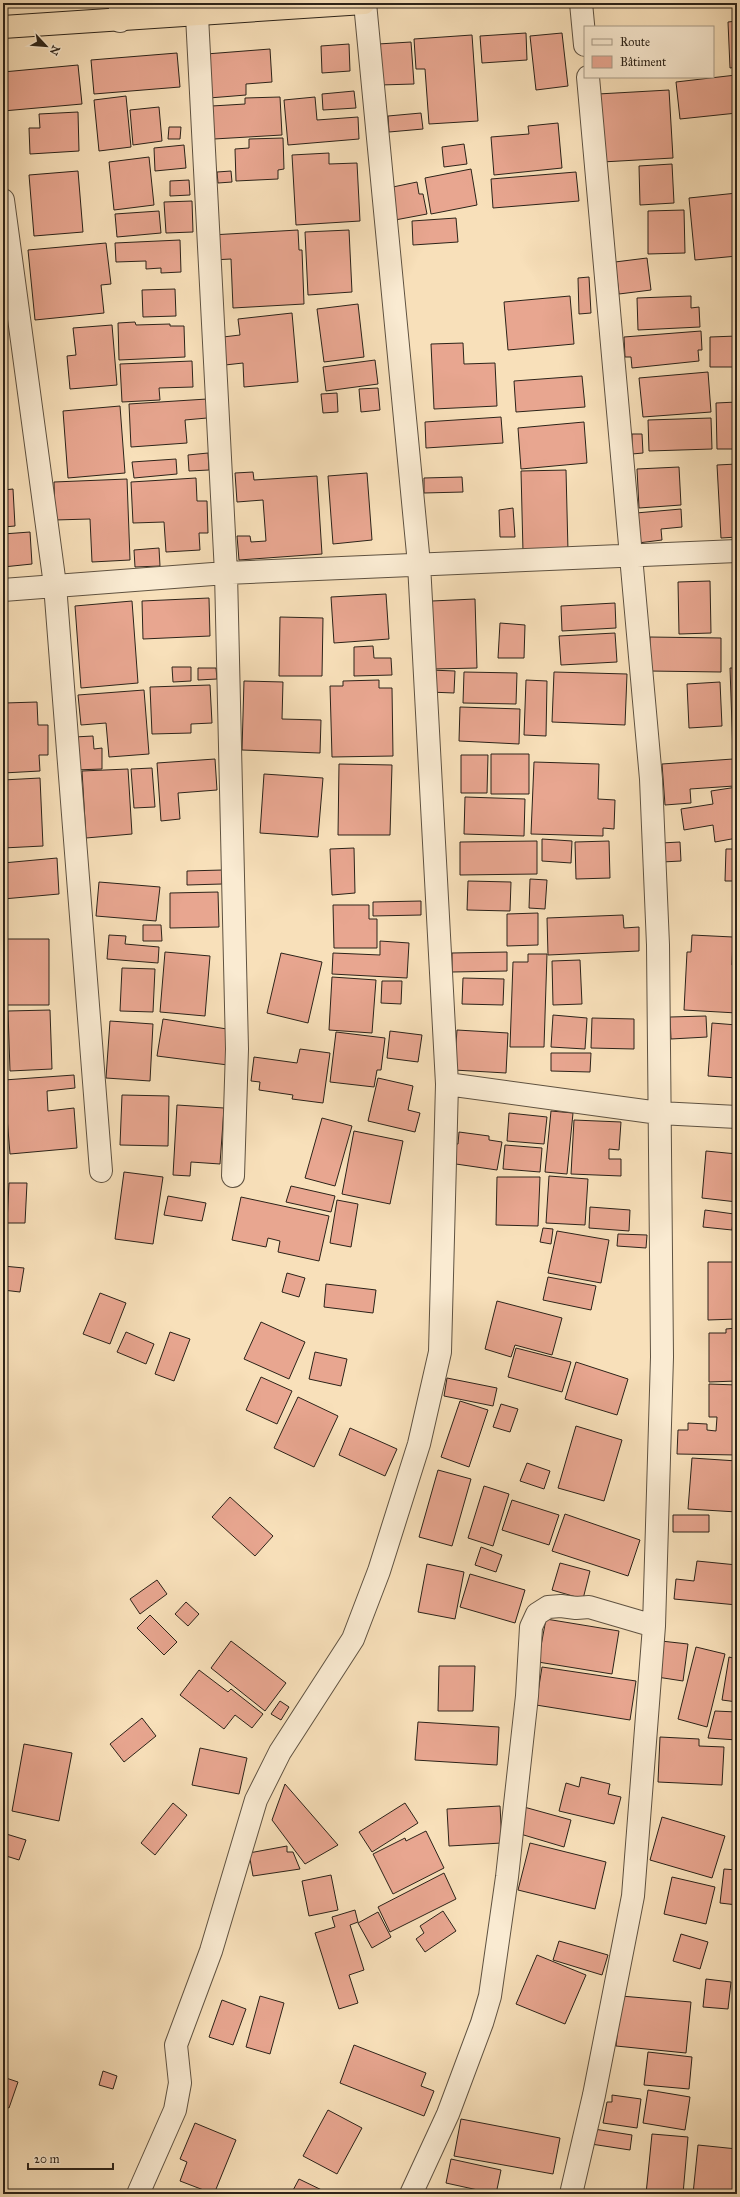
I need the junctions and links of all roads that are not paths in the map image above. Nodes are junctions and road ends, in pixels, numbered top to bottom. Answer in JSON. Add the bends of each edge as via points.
{"nodes":[{"id":1,"x":365,"y":3,"type":"edge"},
{"id":2,"x":581,"y":3,"type":"edge"},
{"id":3,"x":336,"y":4,"type":"edge"},
{"id":4,"x":120,"y":12,"type":"edge"},
{"id":5,"x":197,"y":16,"type":"junction"},
{"id":6,"x":3,"y":27,"type":"edge"},
{"id":7,"x":584,"y":34,"type":"edge"},
{"id":8,"x":588,"y":78,"type":"edge"},
{"id":9,"x":3,"y":200,"type":"edge"},
{"id":10,"x":737,"y":551,"type":"edge"},
{"id":11,"x":631,"y":556,"type":"junction"},
{"id":12,"x":419,"y":564,"type":"junction"},
{"id":13,"x":226,"y":573,"type":"junction"},
{"id":14,"x":55,"y":585,"type":"junction"},
{"id":15,"x":3,"y":590,"type":"edge"},
{"id":16,"x":447,"y":1084,"type":"junction"},
{"id":17,"x":659,"y":1113,"type":"junction"},
{"id":18,"x":737,"y":1117,"type":"edge"},
{"id":19,"x":101,"y":1171,"type":"dead end"},
{"id":20,"x":234,"y":1176,"type":"dead end"},
{"id":21,"x":654,"y":1626,"type":"junction"},
{"id":22,"x":138,"y":2194,"type":"edge"},
{"id":23,"x":411,"y":2194,"type":"edge"},
{"id":24,"x":571,"y":2194,"type":"edge"}],
"edges":[{"from":1,"to":3,"type":"highway"},
{"from":1,"to":12,"type":"street"},
{"from":2,"to":7,"type":"street"},
{"from":3,"to":5,"type":"highway"},
{"from":4,"to":5,"type":"highway"},
{"from":4,"to":6,"type":"highway"},
{"from":5,"to":13,"type":"street"},
{"from":8,"to":11,"type":"street"},
{"from":9,"to":14,"type":"street"},
{"from":10,"to":11,"type":"street"},
{"from":11,"to":12,"type":"street"},
{"from":11,"to":17,"type":"street","via":[[651,779],[658,945]]},
{"from":12,"to":13,"type":"street"},
{"from":12,"to":16,"type":"street"},
{"from":13,"to":14,"type":"street"},
{"from":13,"to":20,"type":"street","via":[[237,1049]]},
{"from":14,"to":15,"type":"street"},
{"from":14,"to":19,"type":"street"},
{"from":16,"to":17,"type":"street"},
{"from":16,"to":22,"type":"street","via":[[440,1352],[419,1444],[379,1571],[353,1639],[280,1752],[256,1800],[211,1951],[176,2045],[180,2082],[175,2110]]},
{"from":17,"to":18,"type":"street"},
{"from":17,"to":21,"type":"street","via":[[662,1357]]},
{"from":21,"to":23,"type":"street","via":[[589,1607],[561,1606],[548,1607],[537,1614],[531,1627],[525,1712],[507,1877],[490,1996],[448,2114]]},
{"from":21,"to":24,"type":"street","via":[[633,1896],[596,2087]]}]}
